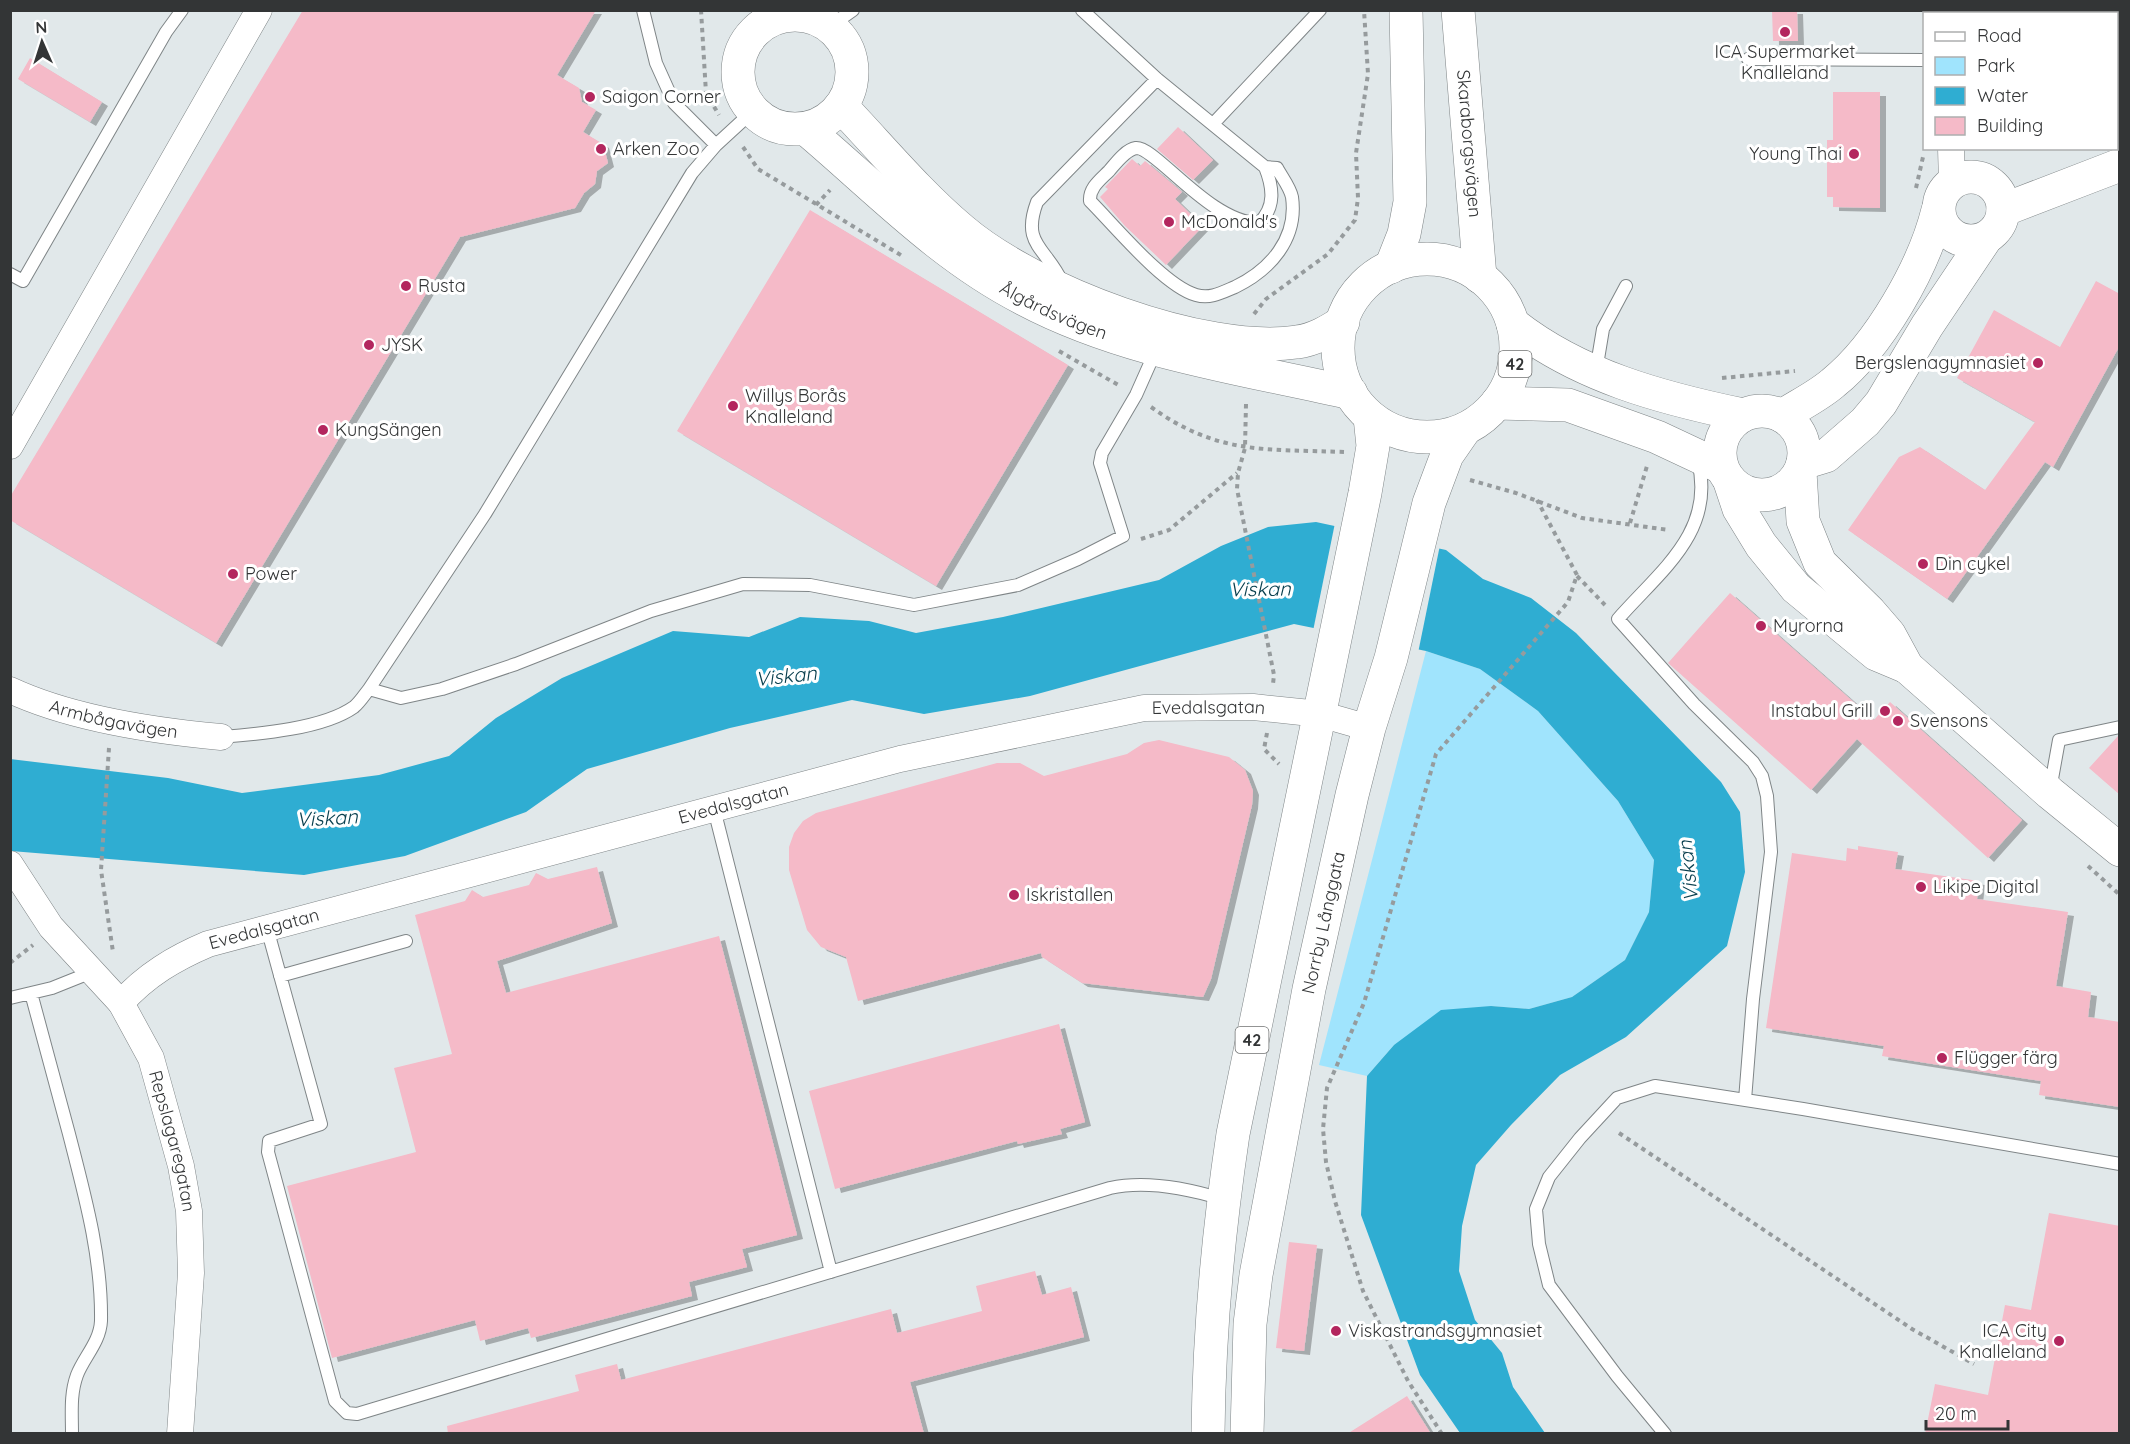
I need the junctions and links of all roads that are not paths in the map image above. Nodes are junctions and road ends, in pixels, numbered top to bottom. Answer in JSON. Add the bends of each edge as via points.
{"nodes":[{"id":1,"x":182,"y":10,"type":"edge"},
{"id":2,"x":259,"y":10,"type":"edge"},
{"id":3,"x":643,"y":10,"type":"edge"},
{"id":4,"x":1082,"y":10,"type":"edge"},
{"id":5,"x":1320,"y":10,"type":"edge"},
{"id":6,"x":1406,"y":10,"type":"edge"},
{"id":7,"x":1458,"y":10,"type":"edge"},
{"id":8,"x":1474,"y":10,"type":"edge"},
{"id":9,"x":775,"y":14,"type":"edge"},
{"id":10,"x":841,"y":19,"type":"edge"},
{"id":11,"x":1463,"y":49,"type":"junction"},
{"id":12,"x":1748,"y":59,"type":"dead end"},
{"id":13,"x":1923,"y":60,"type":"edge"},
{"id":14,"x":1157,"y":79,"type":"junction"},
{"id":15,"x":841,"y":106,"type":"junction"},
{"id":16,"x":753,"y":111,"type":"junction"},
{"id":17,"x":1213,"y":124,"type":"junction"},
{"id":18,"x":806,"y":129,"type":"junction"},
{"id":19,"x":716,"y":145,"type":"junction"},
{"id":20,"x":1951,"y":150,"type":"edge"},
{"id":21,"x":2120,"y":165,"type":"edge"},
{"id":22,"x":1265,"y":167,"type":"junction"},
{"id":23,"x":1945,"y":197,"type":"junction"},
{"id":24,"x":2003,"y":210,"type":"junction"},
{"id":25,"x":1986,"y":238,"type":"junction"},
{"id":26,"x":1391,"y":267,"type":"junction"},
{"id":27,"x":10,"y":274,"type":"edge"},
{"id":28,"x":1480,"y":277,"type":"junction"},
{"id":29,"x":1626,"y":286,"type":"dead end"},
{"id":30,"x":1068,"y":294,"type":"junction"},
{"id":31,"x":1343,"y":322,"type":"junction"},
{"id":32,"x":1513,"y":324,"type":"junction"},
{"id":33,"x":1157,"y":349,"type":"junction"},
{"id":34,"x":1596,"y":372,"type":"junction"},
{"id":35,"x":1497,"y":403,"type":"junction"},
{"id":36,"x":1360,"y":405,"type":"junction"},
{"id":37,"x":1743,"y":415,"type":"junction"},
{"id":38,"x":1782,"y":416,"type":"junction"},
{"id":39,"x":1465,"y":429,"type":"junction"},
{"id":40,"x":10,"y":446,"type":"edge"},
{"id":41,"x":1716,"y":468,"type":"junction"},
{"id":42,"x":1801,"y":468,"type":"junction"},
{"id":43,"x":1907,"y":667,"type":"junction"},
{"id":44,"x":369,"y":689,"type":"junction"},
{"id":45,"x":10,"y":690,"type":"edge"},
{"id":46,"x":1320,"y":714,"type":"junction"},
{"id":47,"x":2120,"y":727,"type":"edge"},
{"id":48,"x":1369,"y":728,"type":"junction"},
{"id":49,"x":221,"y":737,"type":"joint"},
{"id":50,"x":2050,"y":793,"type":"junction"},
{"id":51,"x":714,"y":809,"type":"junction"},
{"id":52,"x":2117,"y":845,"type":"edge"},
{"id":53,"x":10,"y":864,"type":"edge"},
{"id":54,"x":267,"y":928,"type":"junction"},
{"id":55,"x":406,"y":941,"type":"dead end"},
{"id":56,"x":92,"y":972,"type":"junction"},
{"id":57,"x":280,"y":976,"type":"junction"},
{"id":58,"x":31,"y":993,"type":"junction"},
{"id":59,"x":129,"y":994,"type":"junction"},
{"id":60,"x":10,"y":998,"type":"edge"},
{"id":61,"x":1745,"y":1100,"type":"junction"},
{"id":62,"x":2120,"y":1164,"type":"edge"},
{"id":63,"x":1223,"y":1199,"type":"junction"},
{"id":64,"x":831,"y":1272,"type":"junction"},
{"id":65,"x":72,"y":1434,"type":"edge"},
{"id":66,"x":180,"y":1434,"type":"edge"},
{"id":67,"x":1208,"y":1434,"type":"edge"},
{"id":68,"x":1247,"y":1434,"type":"edge"},
{"id":69,"x":1665,"y":1434,"type":"edge"}],
"edges":[{"from":1,"to":27,"type":"lane","via":[[23,281]]},
{"from":2,"to":40,"type":"street"},
{"from":3,"to":19,"type":"lane","via":[[656,63],[674,104]]},
{"from":4,"to":14,"type":"lane"},
{"from":5,"to":17,"type":"lane"},
{"from":6,"to":26,"type":"street","via":[[1410,202],[1404,234]]},
{"from":7,"to":11,"type":"street","name":"Skaraborgsvägen"},
{"from":8,"to":11,"type":"street"},
{"from":9,"to":10,"type":"street"},
{"from":9,"to":16,"type":"street","via":[[754,34],[740,58],[740,87]]},
{"from":10,"to":15,"type":"street","via":[[841,39],[852,73]]},
{"from":11,"to":28,"type":"street","name":"Skaraborgsvägen"},
{"from":12,"to":13,"type":"lane"},
{"from":14,"to":17,"type":"lane"},
{"from":14,"to":30,"type":"lane","via":[[1036,202],[1029,222],[1034,240],[1055,265]]},
{"from":15,"to":18,"type":"street","via":[[825,121]]},
{"from":15,"to":30,"type":"street","name":"Ålgårdsvägen","via":[[963,231],[1012,266]]},
{"from":16,"to":18,"type":"street","via":[[786,129]]},
{"from":16,"to":19,"type":"lane"},
{"from":17,"to":22,"type":"lane"},
{"from":18,"to":33,"type":"street","name":"Ålgårdsvägen","via":[[912,223],[974,269],[1023,299],[1105,336]]},
{"from":19,"to":44,"type":"lane","via":[[692,172],[485,514]]},
{"from":20,"to":23,"type":"street"},
{"from":21,"to":24,"type":"street"},
{"from":22,"to":22,"type":"lane","via":[[1271,199],[1268,214],[1258,223],[1243,223],[1222,212],[1193,192],[1150,152],[1139,148],[1128,151],[1092,188],[1090,201],[1182,289],[1208,297],[1245,282],[1280,253],[1291,216],[1292,195],[1276,168]]},
{"from":23,"to":24,"type":"street","via":[[1974,177],[1995,188]]},
{"from":23,"to":25,"type":"street","via":[[1946,230],[1965,241]]},
{"from":23,"to":38,"type":"street","via":[[1932,234],[1895,306],[1873,339],[1834,383]]},
{"from":24,"to":25,"type":"street","via":[[2001,221]]},
{"from":25,"to":42,"type":"street","via":[[1881,403],[1826,456]]},
{"from":26,"to":28,"type":"street","number":"42","via":[[1437,260]]},
{"from":26,"to":31,"type":"street","number":"42","via":[[1357,294]]},
{"from":28,"to":32,"type":"street","number":"42","via":[[1503,302]]},
{"from":29,"to":34,"type":"lane","via":[[1603,329]]},
{"from":30,"to":31,"type":"street","name":"Ålgårdsvägen","via":[[1149,322],[1234,341],[1298,342],[1324,334]]},
{"from":31,"to":36,"type":"street","number":"42","via":[[1339,354],[1342,374]]},
{"from":32,"to":34,"type":"street","via":[[1572,363]]},
{"from":32,"to":35,"type":"street","number":"42","via":[[1515,366]]},
{"from":33,"to":36,"type":"street","name":"Ålgårdsvägen"},
{"from":33,"to":44,"type":"lane","via":[[1100,463],[1123,536],[1018,585],[914,605],[810,585],[743,584],[651,611],[442,689],[401,698]]},
{"from":34,"to":37,"type":"street","via":[[1670,400]]},
{"from":35,"to":39,"type":"street","number":"42"},
{"from":35,"to":41,"type":"street","via":[[1568,405],[1656,437]]},
{"from":36,"to":39,"type":"street","number":"42","via":[[1388,428],[1416,436],[1445,435]]},
{"from":36,"to":46,"type":"street","number":"42","via":[[1373,446]]},
{"from":37,"to":38,"type":"street","via":[[1767,410]]},
{"from":37,"to":41,"type":"street","via":[[1722,437]]},
{"from":38,"to":42,"type":"street","via":[[1801,436]]},
{"from":39,"to":48,"type":"street","name":"Norrby Långgata","number":"42","via":[[1447,455],[1429,503],[1391,658]]},
{"from":41,"to":42,"type":"street","via":[[1745,492],[1763,496],[1788,486]]},
{"from":41,"to":43,"type":"street","via":[[1761,545],[1796,588],[1876,654]]},
{"from":41,"to":61,"type":"lane","via":[[1704,481],[1692,534],[1618,619],[1694,704],[1754,762],[1762,776],[1771,852]]},
{"from":42,"to":43,"type":"street","via":[[1803,521],[1820,563],[1889,634]]},
{"from":43,"to":50,"type":"street"},
{"from":44,"to":49,"type":"lane","via":[[354,707],[323,720],[272,733]]},
{"from":45,"to":49,"type":"street","name":"Armbågavägen","via":[[33,701],[170,733]]},
{"from":46,"to":48,"type":"street","name":"Evedalsgatan"},
{"from":46,"to":51,"type":"street","name":"Evedalsgatan","via":[[1253,707],[1144,708],[900,759]]},
{"from":46,"to":63,"type":"street","number":"42","via":[[1235,1122]]},
{"from":47,"to":50,"type":"lane","via":[[2059,740]]},
{"from":48,"to":68,"type":"street","name":"Norrby Långgata","number":"42","via":[[1309,989],[1267,1212],[1251,1324]]},
{"from":50,"to":52,"type":"street"},
{"from":51,"to":54,"type":"street","name":"Evedalsgatan"},
{"from":51,"to":64,"type":"lane"},
{"from":53,"to":56,"type":"street","name":"Repslagaregatan","via":[[51,927]]},
{"from":54,"to":57,"type":"lane"},
{"from":54,"to":59,"type":"street","name":"Evedalsgatan","via":[[182,955]]},
{"from":55,"to":57,"type":"lane"},
{"from":56,"to":58,"type":"lane"},
{"from":56,"to":59,"type":"street","name":"Repslagaregatan"},
{"from":57,"to":64,"type":"lane","via":[[321,1124],[269,1141],[268,1152],[335,1401],[347,1413],[357,1414]]},
{"from":58,"to":60,"type":"lane"},
{"from":58,"to":65,"type":"lane","via":[[84,1191],[100,1284],[101,1325],[72,1394]]},
{"from":59,"to":66,"type":"street","name":"Repslagaregatan","via":[[181,1166],[189,1211],[191,1273]]},
{"from":61,"to":62,"type":"lane"},
{"from":61,"to":69,"type":"lane","via":[[1655,1086],[1617,1098],[1549,1177],[1536,1209],[1549,1285]]},
{"from":63,"to":64,"type":"lane","via":[[1201,1192],[1128,1184]]},
{"from":63,"to":67,"type":"street","number":"42","via":[[1211,1318]]}]}
